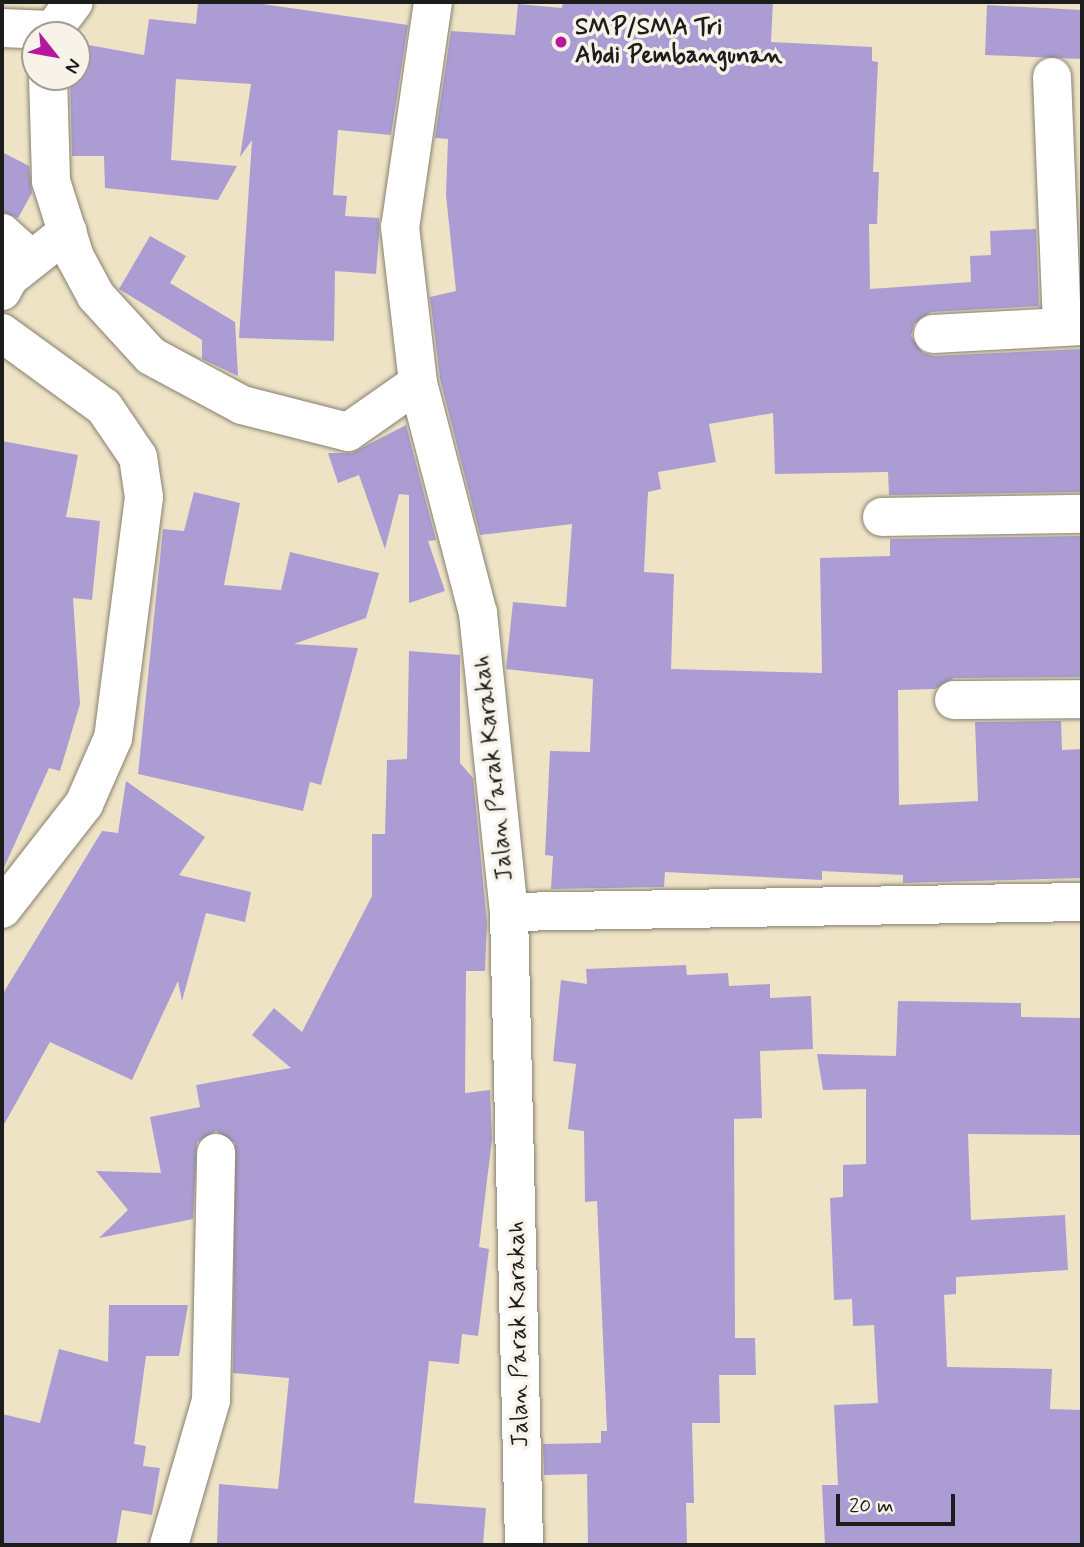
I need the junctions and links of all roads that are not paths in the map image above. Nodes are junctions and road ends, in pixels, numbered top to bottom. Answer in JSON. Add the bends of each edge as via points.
{"nodes":[{"id":1,"x":74,"y":2,"type":"edge"},
{"id":2,"x":433,"y":2,"type":"edge"},
{"id":3,"x":59,"y":21,"type":"edge"},
{"id":4,"x":2,"y":28,"type":"edge"},
{"id":5,"x":21,"y":30,"type":"edge"},
{"id":6,"x":1052,"y":77,"type":"dead end"},
{"id":7,"x":48,"y":91,"type":"edge"},
{"id":8,"x":68,"y":231,"type":"junction"},
{"id":9,"x":2,"y":233,"type":"edge"},
{"id":10,"x":31,"y":259,"type":"junction"},
{"id":11,"x":2,"y":291,"type":"edge"},
{"id":12,"x":1072,"y":326,"type":"edge"},
{"id":13,"x":2,"y":333,"type":"edge"},
{"id":14,"x":933,"y":334,"type":"dead end"},
{"id":15,"x":418,"y":383,"type":"junction"},
{"id":16,"x":1082,"y":514,"type":"edge"},
{"id":17,"x":883,"y":517,"type":"dead end"},
{"id":18,"x":1082,"y":699,"type":"edge"},
{"id":19,"x":954,"y":700,"type":"dead end"},
{"id":20,"x":1082,"y":902,"type":"edge"},
{"id":21,"x":2,"y":909,"type":"edge"},
{"id":22,"x":509,"y":912,"type":"junction"},
{"id":23,"x":216,"y":1153,"type":"dead end"},
{"id":24,"x":169,"y":1545,"type":"edge"},
{"id":25,"x":524,"y":1545,"type":"edge"}],
"edges":[{"from":1,"to":3,"type":"street"},
{"from":2,"to":15,"type":"street","name":"Jalan Parak Karakah","via":[[400,227]]},
{"from":4,"to":5,"type":"street"},
{"from":6,"to":12,"type":"street"},
{"from":7,"to":8,"type":"street","via":[[51,181]]},
{"from":8,"to":10,"type":"street"},
{"from":8,"to":15,"type":"street","via":[[87,283],[151,356],[242,405],[348,432]]},
{"from":9,"to":10,"type":"street"},
{"from":10,"to":11,"type":"street"},
{"from":12,"to":14,"type":"street"},
{"from":13,"to":21,"type":"street","via":[[104,407],[138,457],[144,498],[113,738],[84,804]]},
{"from":15,"to":22,"type":"street","name":"Jalan Parak Karakah","via":[[478,613]]},
{"from":16,"to":17,"type":"street"},
{"from":18,"to":19,"type":"street"},
{"from":20,"to":22,"type":"street"},
{"from":22,"to":25,"type":"street","name":"Jalan Parak Karakah"},
{"from":23,"to":24,"type":"street","via":[[211,1401]]}]}
